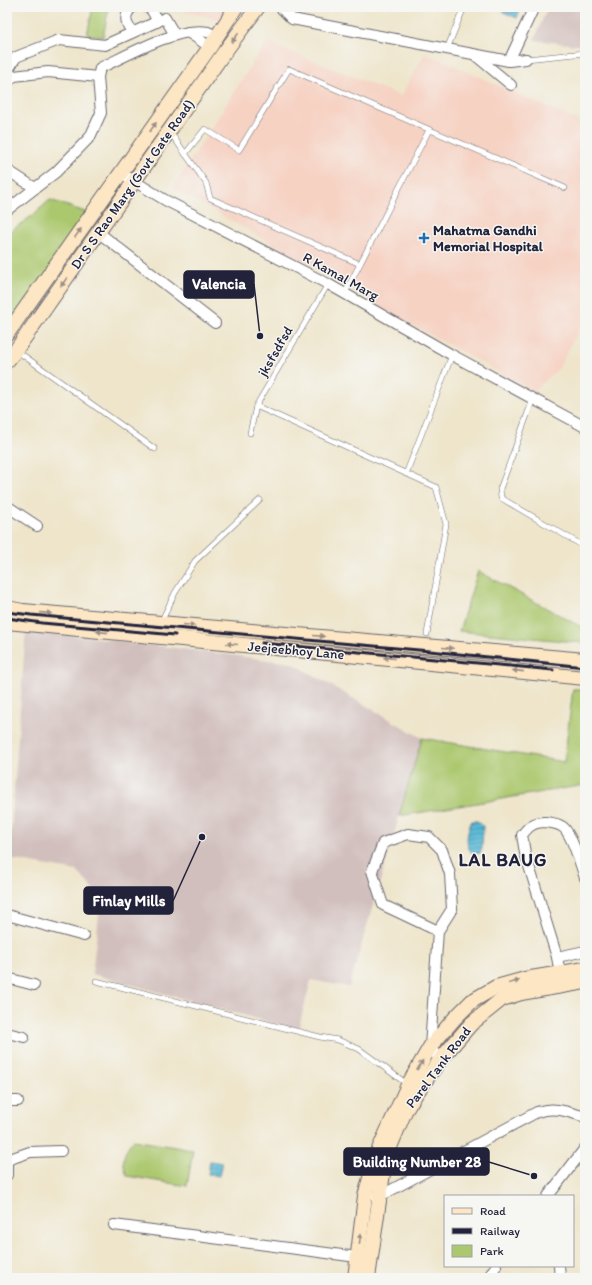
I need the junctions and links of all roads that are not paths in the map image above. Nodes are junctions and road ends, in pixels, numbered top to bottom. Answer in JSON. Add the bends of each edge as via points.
{"nodes":[{"id":1,"x":133,"y":7,"type":"edge"},
{"id":2,"x":146,"y":7,"type":"edge"},
{"id":3,"x":236,"y":7,"type":"edge"},
{"id":4,"x":258,"y":7,"type":"edge"},
{"id":5,"x":280,"y":7,"type":"edge"},
{"id":6,"x":464,"y":7,"type":"edge"},
{"id":7,"x":534,"y":7,"type":"edge"},
{"id":8,"x":157,"y":22,"type":"junction"},
{"id":9,"x":134,"y":32,"type":"junction"},
{"id":10,"x":176,"y":35,"type":"junction"},
{"id":11,"x":213,"y":42,"type":"junction"},
{"id":12,"x":447,"y":50,"type":"junction"},
{"id":13,"x":585,"y":53,"type":"edge"},
{"id":14,"x":476,"y":56,"type":"junction"},
{"id":15,"x":526,"y":59,"type":"joint"},
{"id":16,"x":509,"y":62,"type":"junction"},
{"id":17,"x":7,"y":72,"type":"edge"},
{"id":18,"x":98,"y":77,"type":"junction"},
{"id":19,"x":7,"y":82,"type":"edge"},
{"id":20,"x":511,"y":85,"type":"dead end"},
{"id":21,"x":429,"y":130,"type":"junction"},
{"id":22,"x":169,"y":132,"type":"junction"},
{"id":23,"x":185,"y":154,"type":"junction"},
{"id":24,"x":7,"y":170,"type":"edge"},
{"id":25,"x":121,"y":173,"type":"junction"},
{"id":26,"x":134,"y":181,"type":"junction"},
{"id":27,"x":35,"y":188,"type":"junction"},
{"id":28,"x":565,"y":188,"type":"dead end"},
{"id":29,"x":7,"y":210,"type":"edge"},
{"id":30,"x":98,"y":232,"type":"junction"},
{"id":31,"x":360,"y":264,"type":"junction"},
{"id":32,"x":328,"y":284,"type":"junction"},
{"id":33,"x":345,"y":293,"type":"junction"},
{"id":34,"x":215,"y":323,"type":"dead end"},
{"id":35,"x":7,"y":334,"type":"edge"},
{"id":36,"x":16,"y":350,"type":"junction"},
{"id":37,"x":452,"y":354,"type":"junction"},
{"id":38,"x":7,"y":361,"type":"edge"},
{"id":39,"x":533,"y":399,"type":"junction"},
{"id":40,"x":256,"y":406,"type":"junction"},
{"id":41,"x":585,"y":427,"type":"edge"},
{"id":42,"x":250,"y":433,"type":"dead end"},
{"id":43,"x":155,"y":449,"type":"dead end"},
{"id":44,"x":406,"y":474,"type":"junction"},
{"id":45,"x":260,"y":500,"type":"dead end"},
{"id":46,"x":7,"y":506,"type":"edge"},
{"id":47,"x":37,"y":526,"type":"dead end"},
{"id":48,"x":585,"y":547,"type":"edge"},
{"id":49,"x":7,"y":608,"type":"edge"},
{"id":50,"x":7,"y":622,"type":"edge"},
{"id":51,"x":160,"y":622,"type":"junction"},
{"id":52,"x":260,"y":631,"type":"junction"},
{"id":53,"x":427,"y":634,"type":"dead end"},
{"id":54,"x":258,"y":646,"type":"junction"},
{"id":55,"x":545,"y":656,"type":"junction"},
{"id":56,"x":585,"y":660,"type":"edge"},
{"id":57,"x":544,"y":674,"type":"junction"},
{"id":58,"x":585,"y":678,"type":"edge"},
{"id":59,"x":585,"y":878,"type":"edge"},
{"id":60,"x":7,"y":915,"type":"edge"},
{"id":61,"x":438,"y":931,"type":"junction"},
{"id":62,"x":84,"y":936,"type":"dead end"},
{"id":63,"x":585,"y":951,"type":"edge"},
{"id":64,"x":557,"y":957,"type":"junction"},
{"id":65,"x":585,"y":969,"type":"edge"},
{"id":66,"x":7,"y":978,"type":"edge"},
{"id":67,"x":561,"y":980,"type":"junction"},
{"id":68,"x":96,"y":981,"type":"dead end"},
{"id":69,"x":585,"y":982,"type":"edge"},
{"id":70,"x":34,"y":985,"type":"dead end"},
{"id":71,"x":7,"y":1033,"type":"edge"},
{"id":72,"x":24,"y":1037,"type":"dead end"},
{"id":73,"x":430,"y":1047,"type":"junction"},
{"id":74,"x":440,"y":1060,"type":"junction"},
{"id":75,"x":412,"y":1088,"type":"junction"},
{"id":76,"x":7,"y":1101,"type":"edge"},
{"id":77,"x":18,"y":1102,"type":"dead end"},
{"id":78,"x":585,"y":1117,"type":"edge"},
{"id":79,"x":585,"y":1148,"type":"edge"},
{"id":80,"x":60,"y":1152,"type":"dead end"},
{"id":81,"x":7,"y":1160,"type":"edge"},
{"id":82,"x":7,"y":1175,"type":"edge"},
{"id":83,"x":549,"y":1195,"type":"edge"},
{"id":84,"x":365,"y":1196,"type":"junction"},
{"id":85,"x":380,"y":1196,"type":"junction"},
{"id":86,"x":114,"y":1224,"type":"dead end"},
{"id":87,"x":358,"y":1257,"type":"junction"},
{"id":88,"x":495,"y":1267,"type":"edge"},
{"id":89,"x":559,"y":1267,"type":"edge"},
{"id":90,"x":355,"y":1278,"type":"edge"},
{"id":91,"x":368,"y":1278,"type":"edge"},
{"id":92,"x":488,"y":1278,"type":"edge"},
{"id":93,"x":560,"y":1278,"type":"edge"}],
"edges":[{"from":1,"to":9,"type":"street","via":[[126,16],[127,24]]},
{"from":2,"to":8,"type":"street","via":[[152,11]]},
{"from":3,"to":11,"type":"street"},
{"from":4,"to":22,"type":"street","name":"Dr S S Rao Marg (Govt Gate Road)","one_way":true},
{"from":5,"to":12,"type":"street","via":[[292,19]]},
{"from":6,"to":12,"type":"lane"},
{"from":7,"to":16,"type":"street"},
{"from":8,"to":9,"type":"street"},
{"from":8,"to":10,"type":"street","via":[[165,18]]},
{"from":9,"to":17,"type":"street","via":[[105,45],[59,40],[16,57]]},
{"from":10,"to":11,"type":"street","via":[[188,32]]},
{"from":10,"to":18,"type":"street","via":[[161,39],[100,68]]},
{"from":25,"to":11,"type":"street","one_way":true},
{"from":12,"to":14,"type":"street"},
{"from":13,"to":15,"type":"lane"},
{"from":14,"to":16,"type":"street"},
{"from":14,"to":20,"type":"street"},
{"from":15,"to":16,"type":"street"},
{"from":18,"to":19,"type":"street","via":[[48,72],[14,76]]},
{"from":18,"to":27,"type":"street","via":[[101,113],[90,137],[56,172]]},
{"from":21,"to":23,"type":"lane","via":[[289,69],[239,150],[204,129]]},
{"from":21,"to":28,"type":"lane"},
{"from":21,"to":31,"type":"lane"},
{"from":22,"to":23,"type":"lane"},
{"from":22,"to":26,"type":"street","name":"Dr S S Rao Marg (Govt Gate Road)"},
{"from":23,"to":31,"type":"lane","via":[[206,183],[210,198]]},
{"from":24,"to":27,"type":"street"},
{"from":25,"to":26,"type":"street","name":"R Kamal Marg"},
{"from":35,"to":25,"type":"street","one_way":true},
{"from":26,"to":30,"type":"street","name":"Dr S S Rao Marg (Govt Gate Road)"},
{"from":26,"to":32,"type":"street","name":"R Kamal Marg","via":[[165,200]]},
{"from":27,"to":29,"type":"street"},
{"from":30,"to":34,"type":"street"},
{"from":30,"to":36,"type":"street","name":"Dr S S Rao Marg (Govt Gate Road)","one_way":true},
{"from":31,"to":33,"type":"lane"},
{"from":32,"to":33,"type":"street","name":"R Kamal Marg"},
{"from":32,"to":40,"type":"lane","name":"jksfsdfsd"},
{"from":33,"to":37,"type":"street","name":"R Kamal Marg"},
{"from":36,"to":38,"type":"street","name":"Dr S S Rao Marg (Govt Gate Road)"},
{"from":36,"to":43,"type":"lane"},
{"from":37,"to":39,"type":"street","name":"R Kamal Marg"},
{"from":37,"to":44,"type":"lane"},
{"from":39,"to":41,"type":"street","name":"R Kamal Marg"},
{"from":39,"to":48,"type":"lane","via":[[500,489],[501,498]]},
{"from":40,"to":42,"type":"lane","name":"jksfsdfsd"},
{"from":40,"to":44,"type":"lane"},
{"from":44,"to":53,"type":"lane","via":[[436,487],[446,524]]},
{"from":45,"to":51,"type":"lane","via":[[195,561]]},
{"from":46,"to":47,"type":"street"},
{"from":49,"to":51,"type":"street","one_way":true},
{"from":54,"to":50,"type":"street","name":"Jeejeebhoy Lane","one_way":true},
{"from":51,"to":52,"type":"street","one_way":true},
{"from":52,"to":54,"type":"street"},
{"from":52,"to":55,"type":"street","one_way":true},
{"from":57,"to":54,"type":"street","name":"Jeejeebhoy Lane","one_way":true},
{"from":55,"to":56,"type":"street"},
{"from":55,"to":57,"type":"street"},
{"from":57,"to":58,"type":"street","name":"Jeejeebhoy Lane"},
{"from":59,"to":64,"type":"street","via":[[576,850],[564,828],[554,823],[540,822],[528,827],[522,835],[525,853]]},
{"from":60,"to":62,"type":"street"},
{"from":61,"to":61,"type":"street","via":[[383,905],[372,871],[383,843],[408,834],[429,837],[442,850],[450,874],[452,909]]},
{"from":61,"to":73,"type":"street"},
{"from":63,"to":64,"type":"street"},
{"from":64,"to":67,"type":"street"},
{"from":65,"to":67,"type":"street"},
{"from":66,"to":70,"type":"street"},
{"from":67,"to":69,"type":"street","name":"Parel Tank Road"},
{"from":73,"to":67,"type":"street","one_way":true,"via":[[472,1001],[496,987],[525,979]]},
{"from":67,"to":74,"type":"street","name":"Parel Tank Road","via":[[502,999],[471,1024]]},
{"from":68,"to":75,"type":"lane","via":[[338,1040],[359,1049]]},
{"from":71,"to":72,"type":"street"},
{"from":73,"to":74,"type":"street"},
{"from":75,"to":73,"type":"street","one_way":true},
{"from":74,"to":75,"type":"street","name":"Parel Tank Road"},
{"from":75,"to":84,"type":"street","via":[[376,1156]]},
{"from":75,"to":85,"type":"street","name":"Parel Tank Road","via":[[385,1159]]},
{"from":76,"to":77,"type":"street"},
{"from":78,"to":85,"type":"street","via":[[556,1109],[537,1112]]},
{"from":79,"to":83,"type":"street"},
{"from":80,"to":81,"type":"street","via":[[30,1152]]},
{"from":81,"to":82,"type":"street"},
{"from":84,"to":85,"type":"street"},
{"from":87,"to":84,"type":"street","one_way":true},
{"from":85,"to":91,"type":"street","name":"Parel Tank Road"},
{"from":86,"to":87,"type":"street"},
{"from":87,"to":90,"type":"street"},
{"from":88,"to":92,"type":"street"},
{"from":89,"to":93,"type":"street"}]}
